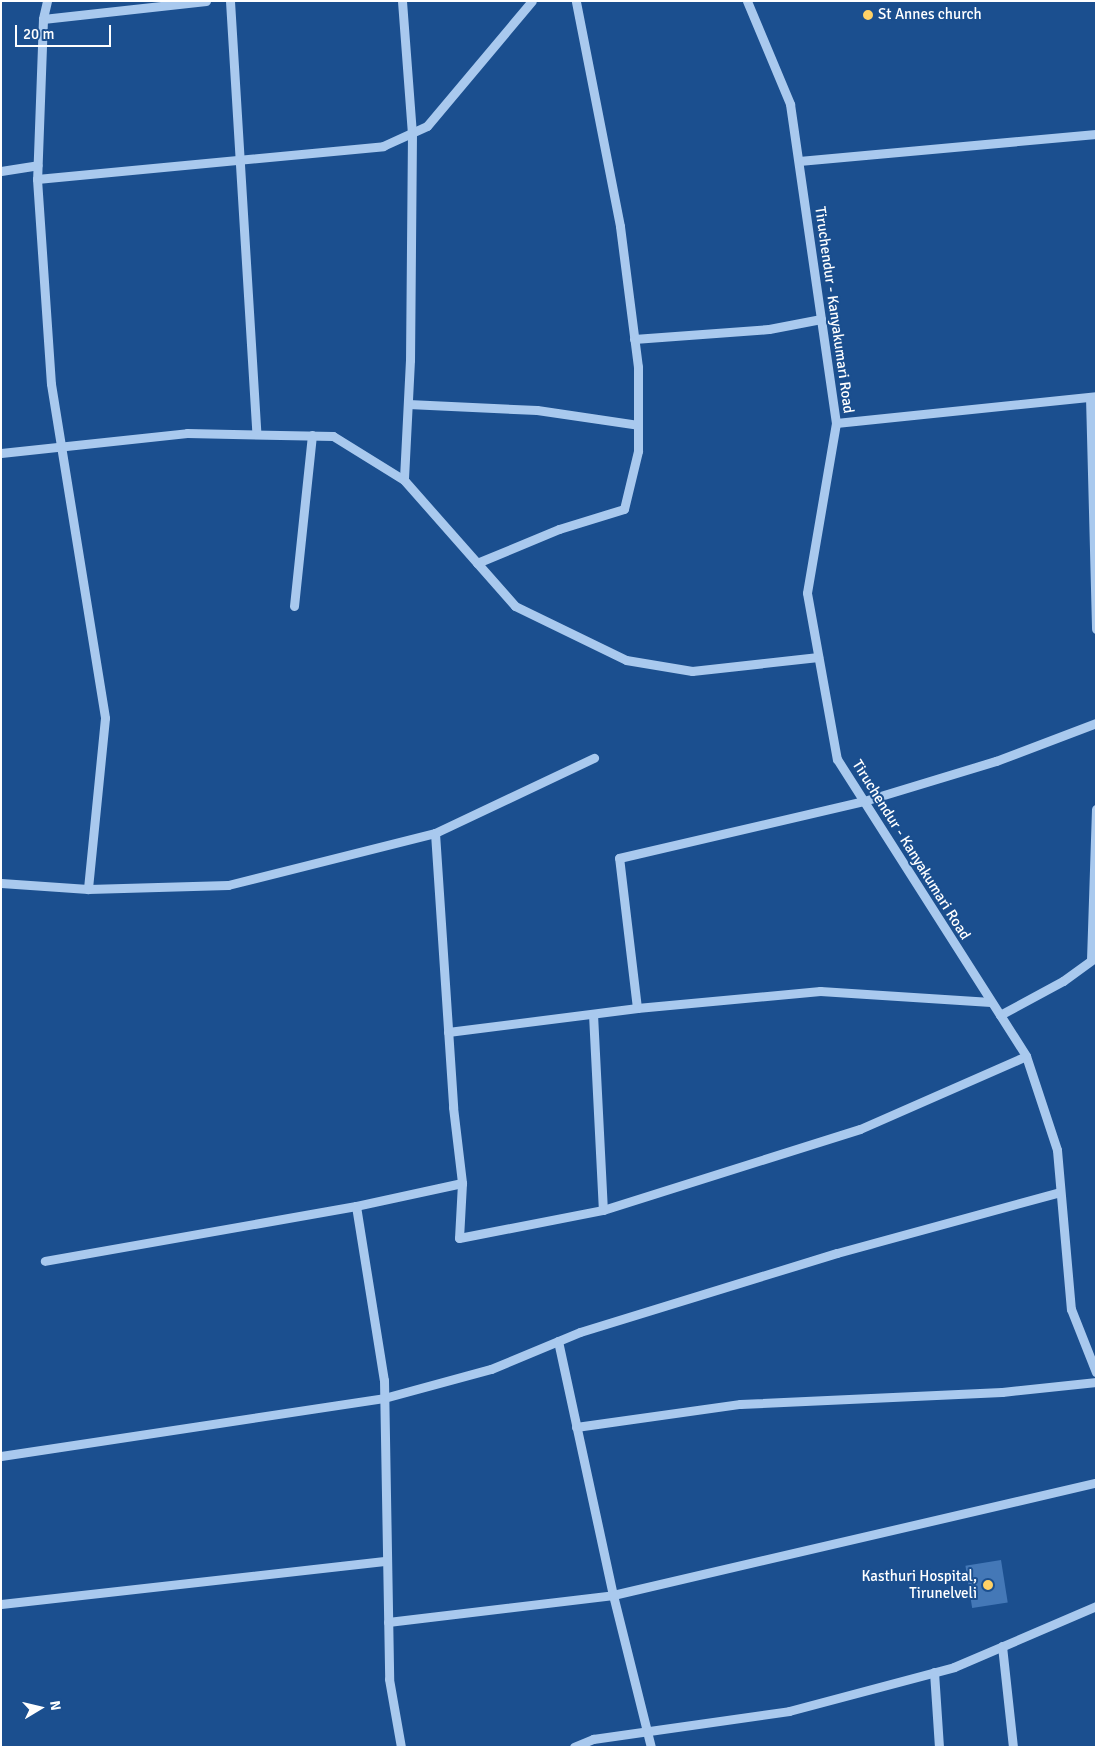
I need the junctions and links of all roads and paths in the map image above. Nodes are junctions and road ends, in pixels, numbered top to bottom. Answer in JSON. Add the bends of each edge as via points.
{"nodes":[{"id":1,"x":47,"y":1,"type":"edge"},
{"id":2,"x":206,"y":1,"type":"edge"},
{"id":3,"x":230,"y":1,"type":"edge"},
{"id":4,"x":402,"y":1,"type":"edge"},
{"id":5,"x":532,"y":1,"type":"edge"},
{"id":6,"x":576,"y":1,"type":"edge"},
{"id":7,"x":747,"y":1,"type":"edge"},
{"id":8,"x":43,"y":19,"type":"junction"},
{"id":9,"x":412,"y":133,"type":"junction"},
{"id":10,"x":1096,"y":134,"type":"edge"},
{"id":11,"x":240,"y":160,"type":"junction"},
{"id":12,"x":798,"y":161,"type":"junction"},
{"id":13,"x":38,"y":165,"type":"junction"},
{"id":14,"x":1,"y":171,"type":"edge"},
{"id":15,"x":37,"y":179,"type":"junction"},
{"id":16,"x":821,"y":319,"type":"junction"},
{"id":17,"x":634,"y":339,"type":"junction"},
{"id":18,"x":1093,"y":397,"type":"edge"},
{"id":19,"x":408,"y":404,"type":"junction"},
{"id":20,"x":836,"y":423,"type":"junction"},
{"id":21,"x":638,"y":424,"type":"junction"},
{"id":22,"x":256,"y":432,"type":"junction"},
{"id":23,"x":312,"y":435,"type":"junction"},
{"id":24,"x":60,"y":446,"type":"junction"},
{"id":25,"x":1,"y":453,"type":"edge"},
{"id":26,"x":404,"y":480,"type":"junction"},
{"id":27,"x":477,"y":563,"type":"junction"},
{"id":28,"x":294,"y":606,"type":"dead end"},
{"id":29,"x":1096,"y":629,"type":"edge"},
{"id":30,"x":818,"y":657,"type":"junction"},
{"id":31,"x":1096,"y":723,"type":"edge"},
{"id":32,"x":594,"y":758,"type":"dead end"},
{"id":33,"x":864,"y":801,"type":"junction"},
{"id":34,"x":1096,"y":809,"type":"edge"},
{"id":35,"x":435,"y":833,"type":"junction"},
{"id":36,"x":1,"y":883,"type":"edge"},
{"id":37,"x":88,"y":890,"type":"junction"},
{"id":38,"x":1093,"y":958,"type":"edge"},
{"id":39,"x":991,"y":1002,"type":"junction"},
{"id":40,"x":637,"y":1008,"type":"junction"},
{"id":41,"x":593,"y":1014,"type":"junction"},
{"id":42,"x":1000,"y":1015,"type":"junction"},
{"id":43,"x":448,"y":1032,"type":"junction"},
{"id":44,"x":1026,"y":1056,"type":"junction"},
{"id":45,"x":462,"y":1183,"type":"junction"},
{"id":46,"x":1060,"y":1192,"type":"junction"},
{"id":47,"x":356,"y":1206,"type":"junction"},
{"id":48,"x":603,"y":1210,"type":"junction"},
{"id":49,"x":44,"y":1261,"type":"dead end"},
{"id":50,"x":558,"y":1341,"type":"junction"},
{"id":51,"x":1096,"y":1372,"type":"edge"},
{"id":52,"x":1096,"y":1382,"type":"edge"},
{"id":53,"x":384,"y":1398,"type":"junction"},
{"id":54,"x":576,"y":1427,"type":"junction"},
{"id":55,"x":1,"y":1456,"type":"edge"},
{"id":56,"x":1096,"y":1483,"type":"edge"},
{"id":57,"x":387,"y":1561,"type":"junction"},
{"id":58,"x":613,"y":1594,"type":"junction"},
{"id":59,"x":1,"y":1604,"type":"edge"},
{"id":60,"x":1096,"y":1606,"type":"edge"},
{"id":61,"x":388,"y":1622,"type":"junction"},
{"id":62,"x":1002,"y":1646,"type":"junction"},
{"id":63,"x":934,"y":1672,"type":"junction"},
{"id":64,"x":649,"y":1731,"type":"junction"},
{"id":65,"x":401,"y":1747,"type":"edge"},
{"id":66,"x":574,"y":1747,"type":"edge"},
{"id":67,"x":651,"y":1747,"type":"edge"},
{"id":68,"x":939,"y":1747,"type":"edge"},
{"id":69,"x":1013,"y":1747,"type":"edge"}],
"edges":[{"from":1,"to":8,"type":"street"},
{"from":2,"to":8,"type":"street"},
{"from":3,"to":11,"type":"street"},
{"from":4,"to":9,"type":"street"},
{"from":5,"to":9,"type":"street","via":[[427,126]]},
{"from":6,"to":17,"type":"street","via":[[620,226]]},
{"from":7,"to":12,"type":"street","name":"Tiruchendur - Kanyakumari Road","via":[[790,104]]},
{"from":8,"to":13,"type":"street"},
{"from":9,"to":11,"type":"street","via":[[383,146]]},
{"from":9,"to":19,"type":"street"},
{"from":10,"to":12,"type":"street"},
{"from":11,"to":15,"type":"street"},
{"from":11,"to":22,"type":"street"},
{"from":12,"to":16,"type":"street","name":"Tiruchendur - Kanyakumari Road"},
{"from":13,"to":14,"type":"street"},
{"from":13,"to":15,"type":"street"},
{"from":15,"to":24,"type":"street","via":[[51,384]]},
{"from":16,"to":17,"type":"street","via":[[769,329]]},
{"from":16,"to":20,"type":"street","name":"Tiruchendur - Kanyakumari Road"},
{"from":17,"to":21,"type":"street"},
{"from":18,"to":20,"type":"street"},
{"from":18,"to":29,"type":"street"},
{"from":19,"to":21,"type":"street","via":[[537,410]]},
{"from":19,"to":26,"type":"street"},
{"from":20,"to":30,"type":"street","name":"Tiruchendur - Kanyakumari Road","via":[[807,594]]},
{"from":21,"to":27,"type":"street","via":[[638,451],[624,509],[559,530]]},
{"from":22,"to":23,"type":"street"},
{"from":22,"to":24,"type":"street","via":[[187,433]]},
{"from":23,"to":26,"type":"street","via":[[334,436]]},
{"from":23,"to":28,"type":"street"},
{"from":24,"to":25,"type":"street"},
{"from":24,"to":37,"type":"street","via":[[105,718]]},
{"from":26,"to":27,"type":"street"},
{"from":27,"to":30,"type":"street","via":[[515,606],[626,660],[692,671]]},
{"from":30,"to":33,"type":"street","name":"Tiruchendur - Kanyakumari Road","via":[[837,759]]},
{"from":31,"to":33,"type":"street","via":[[996,761]]},
{"from":32,"to":35,"type":"street"},
{"from":33,"to":39,"type":"street","name":"Tiruchendur - Kanyakumari Road"},
{"from":33,"to":40,"type":"street","via":[[619,858]]},
{"from":34,"to":38,"type":"street"},
{"from":35,"to":37,"type":"street","via":[[228,886]]},
{"from":35,"to":43,"type":"street"},
{"from":36,"to":37,"type":"street"},
{"from":38,"to":42,"type":"street","via":[[1063,981]]},
{"from":39,"to":40,"type":"street","via":[[820,991]]},
{"from":39,"to":42,"type":"street","name":"Tiruchendur - Kanyakumari Road"},
{"from":40,"to":41,"type":"street"},
{"from":41,"to":43,"type":"street"},
{"from":41,"to":48,"type":"street"},
{"from":42,"to":44,"type":"street","name":"Tiruchendur - Kanyakumari Road"},
{"from":43,"to":45,"type":"street"},
{"from":44,"to":46,"type":"street","name":"Tiruchendur - Kanyakumari Road","via":[[1056,1150]]},
{"from":44,"to":48,"type":"street","via":[[860,1129]]},
{"from":45,"to":47,"type":"street"},
{"from":45,"to":48,"type":"street","via":[[459,1238]]},
{"from":46,"to":50,"type":"street","via":[[837,1253]]},
{"from":46,"to":51,"type":"street","name":"Tiruchendur - Kanyakumari Road","via":[[1071,1309]]},
{"from":47,"to":49,"type":"street"},
{"from":47,"to":53,"type":"street"},
{"from":50,"to":53,"type":"street","via":[[491,1369]]},
{"from":50,"to":54,"type":"street"},
{"from":52,"to":54,"type":"street","via":[[1002,1392],[740,1404]]},
{"from":53,"to":55,"type":"street"},
{"from":53,"to":57,"type":"street"},
{"from":54,"to":58,"type":"street"},
{"from":56,"to":58,"type":"street"},
{"from":57,"to":59,"type":"street"},
{"from":57,"to":61,"type":"street"},
{"from":58,"to":61,"type":"street"},
{"from":58,"to":64,"type":"street"},
{"from":60,"to":62,"type":"street"},
{"from":61,"to":65,"type":"street","via":[[388,1679]]},
{"from":62,"to":63,"type":"street"},
{"from":62,"to":69,"type":"street"},
{"from":63,"to":64,"type":"street","via":[[789,1711]]},
{"from":63,"to":68,"type":"street"},
{"from":64,"to":66,"type":"street","via":[[593,1739]]},
{"from":64,"to":67,"type":"street"}]}
